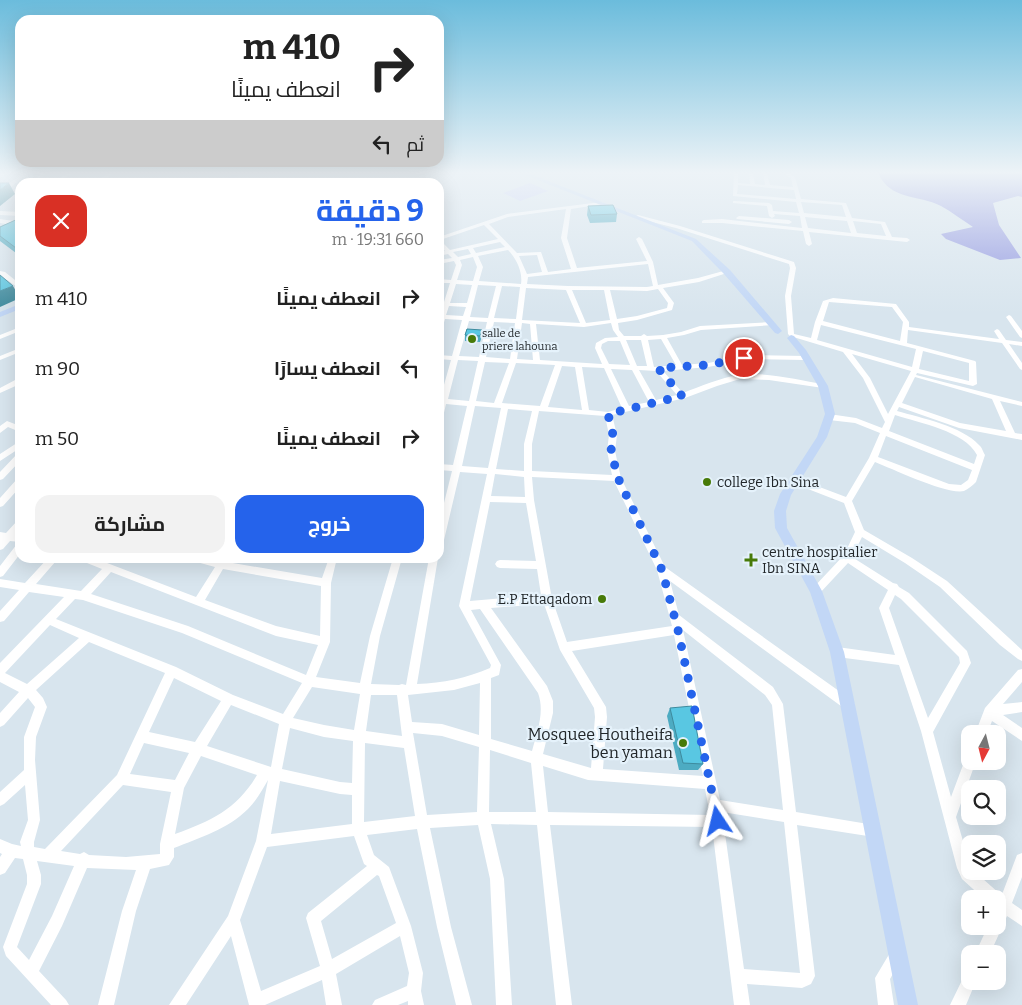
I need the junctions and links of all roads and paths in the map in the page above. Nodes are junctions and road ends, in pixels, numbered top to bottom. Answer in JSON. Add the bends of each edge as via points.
{"nodes":[{"id":1,"x":850,"y":219,"type":"edge"},
{"id":2,"x":496,"y":220,"type":"edge"},
{"id":3,"x":566,"y":220,"type":"edge"},
{"id":4,"x":645,"y":220,"type":"edge"},
{"id":5,"x":650,"y":220,"type":"edge"},
{"id":6,"x":737,"y":220,"type":"junction"},
{"id":7,"x":788,"y":220,"type":"edge"},
{"id":8,"x":803,"y":220,"type":"edge"},
{"id":9,"x":835,"y":220,"type":"edge"},
{"id":10,"x":857,"y":220,"type":"edge"},
{"id":11,"x":0,"y":221,"type":"edge"},
{"id":12,"x":773,"y":221,"type":"joint"},
{"id":13,"x":704,"y":222,"type":"dead end"},
{"id":14,"x":485,"y":223,"type":"junction"},
{"id":15,"x":15,"y":224,"type":"edge"},
{"id":16,"x":790,"y":226,"type":"junction"},
{"id":17,"x":15,"y":227,"type":"edge"},
{"id":18,"x":806,"y":230,"type":"junction"},
{"id":19,"x":7,"y":231,"type":"edge"},
{"id":20,"x":838,"y":233,"type":"junction"},
{"id":21,"x":855,"y":235,"type":"junction"},
{"id":22,"x":444,"y":238,"type":"edge"},
{"id":23,"x":890,"y":238,"type":"junction"},
{"id":24,"x":639,"y":239,"type":"dead end"},
{"id":25,"x":501,"y":240,"type":"junction"},
{"id":26,"x":907,"y":240,"type":"dead end"},
{"id":27,"x":809,"y":244,"type":"dead end"},
{"id":28,"x":444,"y":245,"type":"edge"},
{"id":29,"x":470,"y":247,"type":"junction"},
{"id":30,"x":508,"y":248,"type":"junction"},
{"id":31,"x":450,"y":251,"type":"junction"},
{"id":32,"x":444,"y":253,"type":"edge"},
{"id":33,"x":475,"y":255,"type":"junction"},
{"id":34,"x":516,"y":256,"type":"junction"},
{"id":35,"x":456,"y":258,"type":"junction"},
{"id":36,"x":444,"y":261,"type":"edge"},
{"id":37,"x":650,"y":262,"type":"junction"},
{"id":38,"x":576,"y":271,"type":"junction"},
{"id":39,"x":727,"y":272,"type":"junction"},
{"id":40,"x":0,"y":273,"type":"edge"},
{"id":41,"x":546,"y":274,"type":"junction"},
{"id":42,"x":525,"y":276,"type":"junction"},
{"id":43,"x":10,"y":279,"type":"junction"},
{"id":44,"x":444,"y":281,"type":"edge"},
{"id":45,"x":454,"y":282,"type":"junction"},
{"id":46,"x":0,"y":283,"type":"edge"},
{"id":47,"x":15,"y":283,"type":"edge"},
{"id":48,"x":475,"y":283,"type":"junction"},
{"id":49,"x":498,"y":284,"type":"junction"},
{"id":50,"x":525,"y":286,"type":"junction"},
{"id":51,"x":568,"y":288,"type":"junction"},
{"id":52,"x":658,"y":288,"type":"junction"},
{"id":53,"x":607,"y":289,"type":"junction"},
{"id":54,"x":447,"y":304,"type":"junction"},
{"id":55,"x":469,"y":305,"type":"junction"},
{"id":56,"x":15,"y":309,"type":"edge"},
{"id":57,"x":444,"y":310,"type":"edge"},
{"id":58,"x":0,"y":315,"type":"edge"},
{"id":59,"x":444,"y":317,"type":"edge"},
{"id":60,"x":1009,"y":317,"type":"dead end"},
{"id":61,"x":465,"y":319,"type":"junction"},
{"id":62,"x":490,"y":320,"type":"junction"},
{"id":63,"x":769,"y":320,"type":"junction"},
{"id":64,"x":518,"y":322,"type":"junction"},
{"id":65,"x":533,"y":322,"type":"junction"},
{"id":66,"x":613,"y":322,"type":"junction"},
{"id":67,"x":818,"y":322,"type":"junction"},
{"id":68,"x":584,"y":325,"type":"junction"},
{"id":69,"x":905,"y":328,"type":"junction"},
{"id":70,"x":15,"y":331,"type":"edge"},
{"id":71,"x":997,"y":331,"type":"dead end"},
{"id":72,"x":787,"y":334,"type":"junction"},
{"id":73,"x":644,"y":336,"type":"junction"},
{"id":74,"x":664,"y":336,"type":"junction"},
{"id":75,"x":1022,"y":336,"type":"edge"},
{"id":76,"x":0,"y":337,"type":"edge"},
{"id":77,"x":622,"y":338,"type":"junction"},
{"id":78,"x":814,"y":341,"type":"junction"},
{"id":79,"x":1004,"y":342,"type":"junction"},
{"id":80,"x":903,"y":344,"type":"junction"},
{"id":81,"x":1022,"y":344,"type":"edge"},
{"id":82,"x":920,"y":348,"type":"junction"},
{"id":83,"x":845,"y":350,"type":"junction"},
{"id":84,"x":15,"y":352,"type":"edge"},
{"id":85,"x":444,"y":357,"type":"edge"},
{"id":86,"x":0,"y":358,"type":"edge"},
{"id":87,"x":455,"y":358,"type":"junction"},
{"id":88,"x":805,"y":358,"type":"junction"},
{"id":89,"x":481,"y":359,"type":"junction"},
{"id":90,"x":512,"y":361,"type":"junction"},
{"id":91,"x":537,"y":362,"type":"junction"},
{"id":92,"x":559,"y":364,"type":"junction"},
{"id":93,"x":578,"y":365,"type":"junction"},
{"id":94,"x":605,"y":366,"type":"junction"},
{"id":95,"x":634,"y":367,"type":"junction"},
{"id":96,"x":680,"y":367,"type":"junction"},
{"id":97,"x":655,"y":368,"type":"junction"},
{"id":98,"x":1022,"y":368,"type":"edge"},
{"id":99,"x":914,"y":373,"type":"junction"},
{"id":100,"x":15,"y":384,"type":"edge"},
{"id":101,"x":823,"y":386,"type":"junction"},
{"id":102,"x":0,"y":391,"type":"edge"},
{"id":103,"x":444,"y":392,"type":"edge"},
{"id":104,"x":682,"y":396,"type":"junction"},
{"id":105,"x":995,"y":397,"type":"junction"},
{"id":106,"x":444,"y":401,"type":"edge"},
{"id":107,"x":654,"y":403,"type":"junction"},
{"id":108,"x":470,"y":404,"type":"junction"},
{"id":109,"x":1022,"y":404,"type":"edge"},
{"id":110,"x":501,"y":406,"type":"junction"},
{"id":111,"x":895,"y":408,"type":"junction"},
{"id":112,"x":539,"y":410,"type":"junction"},
{"id":113,"x":628,"y":410,"type":"junction"},
{"id":114,"x":586,"y":412,"type":"junction"},
{"id":115,"x":608,"y":414,"type":"junction"},
{"id":116,"x":829,"y":417,"type":"junction"},
{"id":117,"x":889,"y":422,"type":"junction"},
{"id":118,"x":15,"y":427,"type":"edge"},
{"id":119,"x":0,"y":430,"type":"edge"},
{"id":120,"x":884,"y":433,"type":"junction"},
{"id":121,"x":1012,"y":435,"type":"junction"},
{"id":122,"x":1022,"y":436,"type":"edge"},
{"id":123,"x":15,"y":448,"type":"edge"},
{"id":124,"x":0,"y":458,"type":"edge"},
{"id":125,"x":874,"y":458,"type":"junction"},
{"id":126,"x":15,"y":461,"type":"edge"},
{"id":127,"x":444,"y":467,"type":"edge"},
{"id":128,"x":457,"y":468,"type":"junction"},
{"id":129,"x":977,"y":469,"type":"junction"},
{"id":130,"x":493,"y":471,"type":"junction"},
{"id":131,"x":528,"y":474,"type":"junction"},
{"id":132,"x":0,"y":477,"type":"edge"},
{"id":133,"x":618,"y":478,"type":"junction"},
{"id":134,"x":794,"y":480,"type":"junction"},
{"id":135,"x":15,"y":487,"type":"edge"},
{"id":136,"x":486,"y":499,"type":"junction"},
{"id":137,"x":530,"y":500,"type":"junction"},
{"id":138,"x":848,"y":501,"type":"junction"},
{"id":139,"x":0,"y":504,"type":"edge"},
{"id":140,"x":444,"y":520,"type":"edge"},
{"id":141,"x":15,"y":527,"type":"edge"},
{"id":142,"x":860,"y":532,"type":"junction"},
{"id":143,"x":4,"y":536,"type":"edge"},
{"id":144,"x":0,"y":546,"type":"edge"},
{"id":145,"x":15,"y":554,"type":"edge"},
{"id":146,"x":847,"y":558,"type":"junction"},
{"id":147,"x":48,"y":563,"type":"edge"},
{"id":148,"x":99,"y":563,"type":"edge"},
{"id":149,"x":214,"y":563,"type":"edge"},
{"id":150,"x":236,"y":563,"type":"edge"},
{"id":151,"x":332,"y":563,"type":"edge"},
{"id":152,"x":397,"y":563,"type":"edge"},
{"id":153,"x":433,"y":563,"type":"edge"},
{"id":154,"x":500,"y":564,"type":"dead end"},
{"id":155,"x":221,"y":565,"type":"junction"},
{"id":156,"x":540,"y":566,"type":"junction"},
{"id":157,"x":110,"y":567,"type":"junction"},
{"id":158,"x":233,"y":568,"type":"junction"},
{"id":159,"x":662,"y":570,"type":"junction"},
{"id":160,"x":0,"y":573,"type":"edge"},
{"id":161,"x":0,"y":583,"type":"edge"},
{"id":162,"x":326,"y":583,"type":"junction"},
{"id":163,"x":894,"y":587,"type":"junction"},
{"id":164,"x":26,"y":588,"type":"junction"},
{"id":165,"x":816,"y":591,"type":"junction"},
{"id":166,"x":78,"y":595,"type":"junction"},
{"id":167,"x":547,"y":599,"type":"junction"},
{"id":168,"x":199,"y":601,"type":"junction"},
{"id":169,"x":483,"y":605,"type":"junction"},
{"id":170,"x":464,"y":606,"type":"junction"},
{"id":171,"x":0,"y":618,"type":"edge"},
{"id":172,"x":48,"y":620,"type":"junction"},
{"id":173,"x":676,"y":624,"type":"junction"},
{"id":174,"x":88,"y":636,"type":"junction"},
{"id":175,"x":325,"y":642,"type":"junction"},
{"id":176,"x":564,"y":647,"type":"junction"},
{"id":177,"x":838,"y":652,"type":"junction"},
{"id":178,"x":1022,"y":656,"type":"edge"},
{"id":179,"x":902,"y":661,"type":"junction"},
{"id":180,"x":0,"y":670,"type":"edge"},
{"id":181,"x":172,"y":671,"type":"junction"},
{"id":182,"x":1022,"y":674,"type":"edge"},
{"id":183,"x":0,"y":676,"type":"edge"},
{"id":184,"x":486,"y":676,"type":"junction"},
{"id":185,"x":309,"y":680,"type":"junction"},
{"id":186,"x":365,"y":689,"type":"junction"},
{"id":187,"x":407,"y":689,"type":"junction"},
{"id":188,"x":27,"y":691,"type":"junction"},
{"id":189,"x":229,"y":699,"type":"junction"},
{"id":190,"x":849,"y":705,"type":"junction"},
{"id":191,"x":1022,"y":707,"type":"edge"},
{"id":192,"x":989,"y":712,"type":"junction"},
{"id":193,"x":0,"y":721,"type":"edge"},
{"id":194,"x":285,"y":721,"type":"junction"},
{"id":195,"x":984,"y":725,"type":"edge"},
{"id":196,"x":406,"y":726,"type":"junction"},
{"id":197,"x":927,"y":731,"type":"junction"},
{"id":198,"x":1022,"y":735,"type":"edge"},
{"id":199,"x":141,"y":736,"type":"junction"},
{"id":200,"x":359,"y":736,"type":"junction"},
{"id":201,"x":484,"y":742,"type":"junction"},
{"id":202,"x":408,"y":743,"type":"junction"},
{"id":203,"x":198,"y":749,"type":"junction"},
{"id":204,"x":536,"y":758,"type":"junction"},
{"id":205,"x":967,"y":770,"type":"edge"},
{"id":206,"x":271,"y":773,"type":"junction"},
{"id":207,"x":28,"y":774,"type":"junction"},
{"id":208,"x":596,"y":775,"type":"junction"},
{"id":209,"x":121,"y":779,"type":"junction"},
{"id":210,"x":710,"y":783,"type":"junction"},
{"id":211,"x":178,"y":787,"type":"junction"},
{"id":212,"x":359,"y":790,"type":"junction"},
{"id":213,"x":0,"y":800,"type":"edge"},
{"id":214,"x":715,"y":805,"type":"junction"},
{"id":215,"x":790,"y":817,"type":"junction"},
{"id":216,"x":483,"y":818,"type":"junction"},
{"id":217,"x":542,"y":818,"type":"junction"},
{"id":218,"x":949,"y":818,"type":"junction"},
{"id":219,"x":718,"y":821,"type":"junction"},
{"id":220,"x":420,"y":822,"type":"junction"},
{"id":221,"x":358,"y":829,"type":"junction"},
{"id":222,"x":874,"y":831,"type":"junction"},
{"id":223,"x":264,"y":841,"type":"junction"},
{"id":224,"x":167,"y":844,"type":"junction"},
{"id":225,"x":6,"y":848,"type":"edge"},
{"id":226,"x":28,"y":853,"type":"junction"},
{"id":227,"x":48,"y":855,"type":"junction"},
{"id":228,"x":84,"y":860,"type":"junction"},
{"id":229,"x":1022,"y":860,"type":"edge"},
{"id":230,"x":145,"y":864,"type":"junction"},
{"id":231,"x":377,"y":866,"type":"junction"},
{"id":232,"x":0,"y":868,"type":"edge"},
{"id":233,"x":985,"y":890,"type":"edge"},
{"id":234,"x":1006,"y":890,"type":"edge"},
{"id":235,"x":1006,"y":907,"type":"edge"},
{"id":236,"x":1022,"y":919,"type":"edge"},
{"id":237,"x":233,"y":920,"type":"junction"},
{"id":238,"x":404,"y":926,"type":"junction"},
{"id":239,"x":898,"y":954,"type":"junction"},
{"id":240,"x":328,"y":970,"type":"junction"},
{"id":241,"x":31,"y":972,"type":"junction"},
{"id":242,"x":739,"y":976,"type":"junction"},
{"id":243,"x":965,"y":990,"type":"edge"},
{"id":244,"x":415,"y":998,"type":"edge"},
{"id":245,"x":184,"y":1001,"type":"edge"},
{"id":246,"x":256,"y":1003,"type":"edge"},
{"id":247,"x":61,"y":1005,"type":"edge"},
{"id":248,"x":106,"y":1005,"type":"edge"},
{"id":249,"x":334,"y":1005,"type":"edge"},
{"id":250,"x":380,"y":1005,"type":"edge"},
{"id":251,"x":464,"y":1005,"type":"edge"},
{"id":252,"x":504,"y":1005,"type":"edge"},
{"id":253,"x":564,"y":1005,"type":"edge"},
{"id":254,"x":742,"y":1005,"type":"edge"},
{"id":255,"x":886,"y":1005,"type":"edge"},
{"id":256,"x":908,"y":1005,"type":"edge"},
{"id":257,"x":958,"y":1005,"type":"edge"}],
"edges":[{"from":1,"to":21,"type":"street"},
{"from":2,"to":14,"type":"street"},
{"from":3,"to":38,"type":"street","via":[[564,238]]},
{"from":4,"to":39,"type":"main road","via":[[694,240]]},
{"from":5,"to":72,"type":"street","via":[[792,263]]},
{"from":6,"to":12,"type":"street"},
{"from":6,"to":13,"type":"street"},
{"from":6,"to":16,"type":"street"},
{"from":7,"to":16,"type":"street"},
{"from":8,"to":18,"type":"street"},
{"from":9,"to":20,"type":"street"},
{"from":10,"to":23,"type":"street","via":[[883,223]]},
{"from":11,"to":15,"type":"street"},
{"from":12,"to":16,"type":"street"},
{"from":14,"to":22,"type":"street"},
{"from":14,"to":25,"type":"street"},
{"from":16,"to":18,"type":"street"},
{"from":17,"to":19,"type":"street"},
{"from":18,"to":20,"type":"street"},
{"from":18,"to":27,"type":"street"},
{"from":20,"to":21,"type":"street"},
{"from":21,"to":23,"type":"street"},
{"from":23,"to":26,"type":"street"},
{"from":24,"to":37,"type":"street"},
{"from":25,"to":29,"type":"street"},
{"from":25,"to":30,"type":"street"},
{"from":28,"to":31,"type":"street"},
{"from":29,"to":31,"type":"street"},
{"from":29,"to":33,"type":"street"},
{"from":30,"to":33,"type":"street"},
{"from":30,"to":34,"type":"street"},
{"from":31,"to":32,"type":"street"},
{"from":31,"to":35,"type":"street"},
{"from":33,"to":35,"type":"street"},
{"from":33,"to":48,"type":"street","via":[[480,267]]},
{"from":34,"to":41,"type":"street","via":[[539,253]]},
{"from":34,"to":42,"type":"street"},
{"from":35,"to":36,"type":"street"},
{"from":35,"to":45,"type":"street","via":[[459,265]]},
{"from":37,"to":38,"type":"street"},
{"from":37,"to":52,"type":"street"},
{"from":38,"to":41,"type":"street"},
{"from":39,"to":52,"type":"street"},
{"from":39,"to":63,"type":"main road"},
{"from":40,"to":43,"type":"street"},
{"from":41,"to":42,"type":"street"},
{"from":42,"to":50,"type":"street"},
{"from":43,"to":46,"type":"street"},
{"from":43,"to":47,"type":"street"},
{"from":44,"to":45,"type":"street"},
{"from":45,"to":48,"type":"street"},
{"from":45,"to":54,"type":"street"},
{"from":48,"to":49,"type":"street"},
{"from":48,"to":55,"type":"street"},
{"from":49,"to":50,"type":"street"},
{"from":49,"to":62,"type":"street"},
{"from":50,"to":51,"type":"street"},
{"from":50,"to":64,"type":"street"},
{"from":51,"to":53,"type":"street"},
{"from":51,"to":68,"type":"street"},
{"from":52,"to":53,"type":"street"},
{"from":52,"to":66,"type":"street","via":[[671,303],[670,309]]},
{"from":53,"to":66,"type":"street"},
{"from":54,"to":55,"type":"street"},
{"from":54,"to":57,"type":"street"},
{"from":55,"to":61,"type":"street"},
{"from":56,"to":58,"type":"main road"},
{"from":59,"to":61,"type":"street"},
{"from":60,"to":75,"type":"street"},
{"from":61,"to":62,"type":"street"},
{"from":61,"to":87,"type":"street"},
{"from":62,"to":64,"type":"street"},
{"from":62,"to":89,"type":"street"},
{"from":63,"to":72,"type":"main road"},
{"from":63,"to":74,"type":"street"},
{"from":64,"to":65,"type":"street"},
{"from":64,"to":90,"type":"street"},
{"from":65,"to":68,"type":"street"},
{"from":65,"to":91,"type":"street"},
{"from":66,"to":68,"type":"street"},
{"from":66,"to":77,"type":"street"},
{"from":67,"to":69,"type":"street","via":[[826,301],[878,303],[896,307],[905,319]]},
{"from":67,"to":78,"type":"street"},
{"from":67,"to":80,"type":"street"},
{"from":69,"to":79,"type":"street"},
{"from":69,"to":80,"type":"street"},
{"from":70,"to":76,"type":"street"},
{"from":71,"to":79,"type":"street"},
{"from":72,"to":78,"type":"street"},
{"from":72,"to":88,"type":"main road","via":[[797,353]]},
{"from":73,"to":74,"type":"street"},
{"from":73,"to":77,"type":"street"},
{"from":73,"to":97,"type":"street"},
{"from":74,"to":96,"type":"street"},
{"from":77,"to":94,"type":"street","via":[[599,343]]},
{"from":77,"to":95,"type":"street"},
{"from":78,"to":83,"type":"street"},
{"from":79,"to":81,"type":"street"},
{"from":79,"to":98,"type":"street"},
{"from":80,"to":82,"type":"street"},
{"from":82,"to":99,"type":"street"},
{"from":82,"to":99,"type":"street","via":[[974,362],[973,384]]},
{"from":83,"to":99,"type":"street"},
{"from":83,"to":117,"type":"street","via":[[866,378]]},
{"from":84,"to":86,"type":"street"},
{"from":85,"to":87,"type":"street"},
{"from":87,"to":89,"type":"street"},
{"from":87,"to":103,"type":"street"},
{"from":88,"to":96,"type":"street","via":[[752,357]]},
{"from":88,"to":101,"type":"main road"},
{"from":89,"to":90,"type":"street"},
{"from":89,"to":108,"type":"street"},
{"from":90,"to":91,"type":"street"},
{"from":90,"to":110,"type":"street"},
{"from":91,"to":92,"type":"street"},
{"from":92,"to":93,"type":"street"},
{"from":92,"to":112,"type":"street"},
{"from":93,"to":94,"type":"street"},
{"from":93,"to":114,"type":"street"},
{"from":94,"to":95,"type":"street"},
{"from":94,"to":113,"type":"street"},
{"from":95,"to":97,"type":"street"},
{"from":95,"to":107,"type":"street"},
{"from":96,"to":97,"type":"street"},
{"from":97,"to":104,"type":"street"},
{"from":99,"to":105,"type":"street"},
{"from":99,"to":111,"type":"street"},
{"from":100,"to":102,"type":"street"},
{"from":101,"to":104,"type":"street","via":[[749,377],[714,384]]},
{"from":101,"to":116,"type":"main road"},
{"from":104,"to":107,"type":"street"},
{"from":105,"to":109,"type":"street"},
{"from":105,"to":121,"type":"street"},
{"from":106,"to":108,"type":"street"},
{"from":107,"to":113,"type":"street"},
{"from":108,"to":110,"type":"street"},
{"from":108,"to":128,"type":"street"},
{"from":110,"to":112,"type":"street"},
{"from":110,"to":130,"type":"street"},
{"from":111,"to":117,"type":"street"},
{"from":111,"to":121,"type":"street"},
{"from":111,"to":129,"type":"street","via":[[972,442],[982,455]]},
{"from":112,"to":114,"type":"street"},
{"from":112,"to":131,"type":"street","via":[[528,444]]},
{"from":113,"to":115,"type":"street"},
{"from":114,"to":115,"type":"street"},
{"from":115,"to":133,"type":"street","via":[[613,435],[611,451]]},
{"from":116,"to":120,"type":"street","via":[[856,421]]},
{"from":116,"to":134,"type":"main road","via":[[822,437]]},
{"from":117,"to":120,"type":"street"},
{"from":118,"to":119,"type":"street","via":[[7,424]]},
{"from":120,"to":125,"type":"street"},
{"from":120,"to":129,"type":"street"},
{"from":121,"to":122,"type":"street"},
{"from":123,"to":124,"type":"street"},
{"from":125,"to":129,"type":"street","via":[[955,489],[968,486]]},
{"from":125,"to":138,"type":"street"},
{"from":126,"to":132,"type":"street"},
{"from":127,"to":128,"type":"street"},
{"from":128,"to":130,"type":"street"},
{"from":128,"to":140,"type":"street"},
{"from":130,"to":131,"type":"street"},
{"from":130,"to":136,"type":"street"},
{"from":131,"to":133,"type":"street"},
{"from":131,"to":137,"type":"street"},
{"from":133,"to":159,"type":"street"},
{"from":134,"to":138,"type":"street"},
{"from":134,"to":165,"type":"main road","via":[[780,511],[781,528]]},
{"from":135,"to":139,"type":"street"},
{"from":136,"to":137,"type":"street"},
{"from":136,"to":170,"type":"street"},
{"from":137,"to":156,"type":"street"},
{"from":138,"to":142,"type":"street"},
{"from":141,"to":143,"type":"street"},
{"from":142,"to":146,"type":"street"},
{"from":142,"to":178,"type":"street","via":[[954,593],[996,636]]},
{"from":143,"to":144,"type":"street"},
{"from":145,"to":160,"type":"street"},
{"from":146,"to":163,"type":"street"},
{"from":146,"to":165,"type":"street"},
{"from":147,"to":164,"type":"street"},
{"from":148,"to":157,"type":"street"},
{"from":149,"to":155,"type":"street"},
{"from":150,"to":158,"type":"street"},
{"from":151,"to":162,"type":"street"},
{"from":152,"to":186,"type":"street","via":[[375,636]]},
{"from":153,"to":187,"type":"street"},
{"from":154,"to":156,"type":"street"},
{"from":155,"to":158,"type":"street"},
{"from":155,"to":168,"type":"street"},
{"from":156,"to":167,"type":"street"},
{"from":157,"to":166,"type":"street"},
{"from":157,"to":168,"type":"street"},
{"from":158,"to":162,"type":"street"},
{"from":159,"to":173,"type":"street"},
{"from":159,"to":190,"type":"street"},
{"from":161,"to":164,"type":"street"},
{"from":162,"to":175,"type":"street"},
{"from":163,"to":179,"type":"street","via":[[884,608]]},
{"from":163,"to":197,"type":"street","via":[[918,607],[966,659]]},
{"from":164,"to":166,"type":"street"},
{"from":164,"to":171,"type":"street"},
{"from":165,"to":177,"type":"main road"},
{"from":166,"to":172,"type":"street"},
{"from":166,"to":185,"type":"street","via":[[184,629]]},
{"from":167,"to":169,"type":"street"},
{"from":167,"to":176,"type":"street"},
{"from":168,"to":175,"type":"street","via":[[276,631]]},
{"from":169,"to":170,"type":"street"},
{"from":169,"to":204,"type":"street","via":[[543,690],[547,701]]},
{"from":170,"to":184,"type":"street","via":[[496,665],[495,670]]},
{"from":172,"to":174,"type":"street"},
{"from":172,"to":180,"type":"street"},
{"from":173,"to":176,"type":"street"},
{"from":173,"to":210,"type":"street"},
{"from":173,"to":215,"type":"street","via":[[773,697],[777,704]]},
{"from":174,"to":181,"type":"street"},
{"from":174,"to":188,"type":"street"},
{"from":175,"to":185,"type":"street"},
{"from":176,"to":208,"type":"street","via":[[600,707]]},
{"from":177,"to":179,"type":"street"},
{"from":177,"to":190,"type":"main road"},
{"from":179,"to":197,"type":"street"},
{"from":181,"to":189,"type":"street"},
{"from":181,"to":199,"type":"street"},
{"from":182,"to":192,"type":"street"},
{"from":183,"to":188,"type":"street"},
{"from":184,"to":187,"type":"street","via":[[432,688]]},
{"from":184,"to":201,"type":"street"},
{"from":185,"to":186,"type":"street"},
{"from":185,"to":194,"type":"street"},
{"from":186,"to":187,"type":"street"},
{"from":186,"to":200,"type":"street","via":[[366,702]]},
{"from":187,"to":196,"type":"street"},
{"from":188,"to":193,"type":"street"},
{"from":188,"to":207,"type":"street","via":[[41,704],[30,737]]},
{"from":189,"to":194,"type":"street"},
{"from":189,"to":203,"type":"street"},
{"from":190,"to":222,"type":"main road"},
{"from":191,"to":192,"type":"street"},
{"from":192,"to":195,"type":"street"},
{"from":192,"to":198,"type":"street"},
{"from":194,"to":200,"type":"street"},
{"from":194,"to":206,"type":"street"},
{"from":196,"to":201,"type":"street","via":[[442,730]]},
{"from":196,"to":202,"type":"street"},
{"from":197,"to":218,"type":"street"},
{"from":199,"to":203,"type":"street"},
{"from":199,"to":209,"type":"street"},
{"from":200,"to":202,"type":"street"},
{"from":200,"to":212,"type":"street"},
{"from":201,"to":204,"type":"street"},
{"from":201,"to":216,"type":"street"},
{"from":202,"to":220,"type":"street"},
{"from":203,"to":206,"type":"street"},
{"from":203,"to":211,"type":"street"},
{"from":204,"to":208,"type":"street"},
{"from":204,"to":217,"type":"street"},
{"from":205,"to":218,"type":"street"},
{"from":206,"to":212,"type":"street"},
{"from":206,"to":223,"type":"street"},
{"from":206,"to":224,"type":"street","via":[[238,810],[204,830]]},
{"from":207,"to":213,"type":"street"},
{"from":207,"to":226,"type":"street","via":[[34,820],[27,842]]},
{"from":208,"to":210,"type":"street"},
{"from":209,"to":211,"type":"street"},
{"from":209,"to":227,"type":"street"},
{"from":210,"to":214,"type":"street"},
{"from":211,"to":224,"type":"street"},
{"from":212,"to":221,"type":"street"},
{"from":214,"to":215,"type":"street"},
{"from":214,"to":219,"type":"street"},
{"from":215,"to":222,"type":"street"},
{"from":215,"to":242,"type":"street","via":[[808,976],[802,981]]},
{"from":216,"to":217,"type":"street"},
{"from":216,"to":220,"type":"street"},
{"from":216,"to":252,"type":"street","via":[[497,879]]},
{"from":217,"to":219,"type":"street"},
{"from":217,"to":253,"type":"street"},
{"from":218,"to":233,"type":"street","via":[[966,874]]},
{"from":219,"to":242,"type":"street"},
{"from":220,"to":221,"type":"street"},
{"from":220,"to":251,"type":"street"},
{"from":221,"to":223,"type":"street"},
{"from":221,"to":231,"type":"street","via":[[369,859]]},
{"from":222,"to":239,"type":"main road"},
{"from":223,"to":237,"type":"street"},
{"from":224,"to":230,"type":"street","via":[[164,860]]},
{"from":225,"to":226,"type":"street"},
{"from":225,"to":232,"type":"street"},
{"from":226,"to":227,"type":"street"},
{"from":226,"to":241,"type":"street","via":[[34,884],[10,947]]},
{"from":227,"to":228,"type":"street"},
{"from":228,"to":230,"type":"street"},
{"from":228,"to":241,"type":"street"},
{"from":229,"to":234,"type":"street"},
{"from":230,"to":248,"type":"street","via":[[129,911]]},
{"from":231,"to":238,"type":"street","via":[[384,872]]},
{"from":231,"to":240,"type":"street","via":[[314,918]]},
{"from":235,"to":236,"type":"street"},
{"from":237,"to":245,"type":"street"},
{"from":237,"to":246,"type":"street"},
{"from":238,"to":240,"type":"street"},
{"from":238,"to":244,"type":"street","via":[[416,973]]},
{"from":239,"to":255,"type":"street","via":[[882,978]]},
{"from":239,"to":256,"type":"main road"},
{"from":240,"to":246,"type":"street"},
{"from":240,"to":249,"type":"street"},
{"from":241,"to":247,"type":"street"},
{"from":242,"to":254,"type":"street"},
{"from":243,"to":257,"type":"street"},
{"from":244,"to":250,"type":"street"}]}
